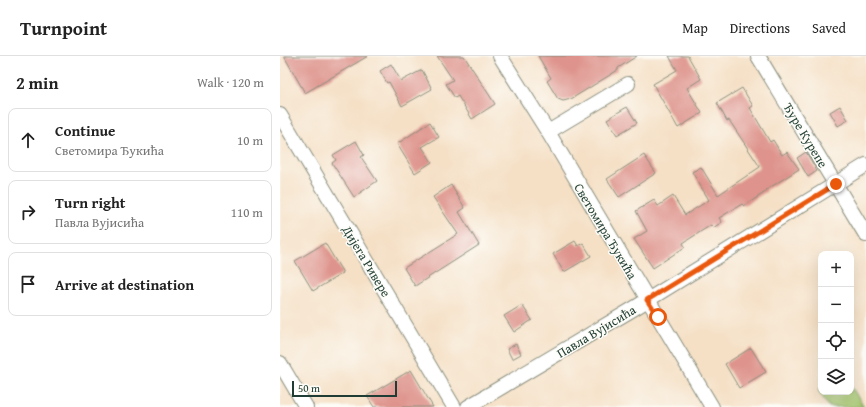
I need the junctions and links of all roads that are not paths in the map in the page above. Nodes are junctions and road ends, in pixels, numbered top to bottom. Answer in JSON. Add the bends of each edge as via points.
{"nodes":[{"id":1,"x":500,"y":56,"type":"edge"},
{"id":2,"x":758,"y":56,"type":"edge"},
{"id":3,"x":628,"y":84,"type":"dead end"},
{"id":4,"x":280,"y":115,"type":"edge"},
{"id":5,"x":548,"y":132,"type":"junction"},
{"id":6,"x":866,"y":165,"type":"edge"},
{"id":7,"x":836,"y":184,"type":"junction"},
{"id":8,"x":866,"y":235,"type":"edge"},
{"id":9,"x":647,"y":300,"type":"junction"},
{"id":10,"x":280,"y":363,"type":"edge"},
{"id":11,"x":306,"y":407,"type":"edge"},
{"id":12,"x":454,"y":407,"type":"edge"},
{"id":13,"x":468,"y":407,"type":"edge"},
{"id":14,"x":712,"y":407,"type":"edge"}],
"edges":[{"from":1,"to":5,"type":"street","name":"Светомира Ђукића"},
{"from":2,"to":7,"type":"street","name":"Ђуре Курепе"},
{"from":3,"to":5,"type":"street"},
{"from":4,"to":12,"type":"street","name":"Дијега Ривере"},
{"from":5,"to":9,"type":"street","name":"Светомира Ђукића"},
{"from":6,"to":7,"type":"street","name":"Павла Вујисића"},
{"from":7,"to":8,"type":"street","name":"Ђуре Курепе"},
{"from":7,"to":9,"type":"street","name":"Павла Вујисића"},
{"from":9,"to":13,"type":"street","name":"Павла Вујисића"},
{"from":9,"to":14,"type":"street","name":"Светомира Ђукића"},
{"from":10,"to":11,"type":"street"}]}
